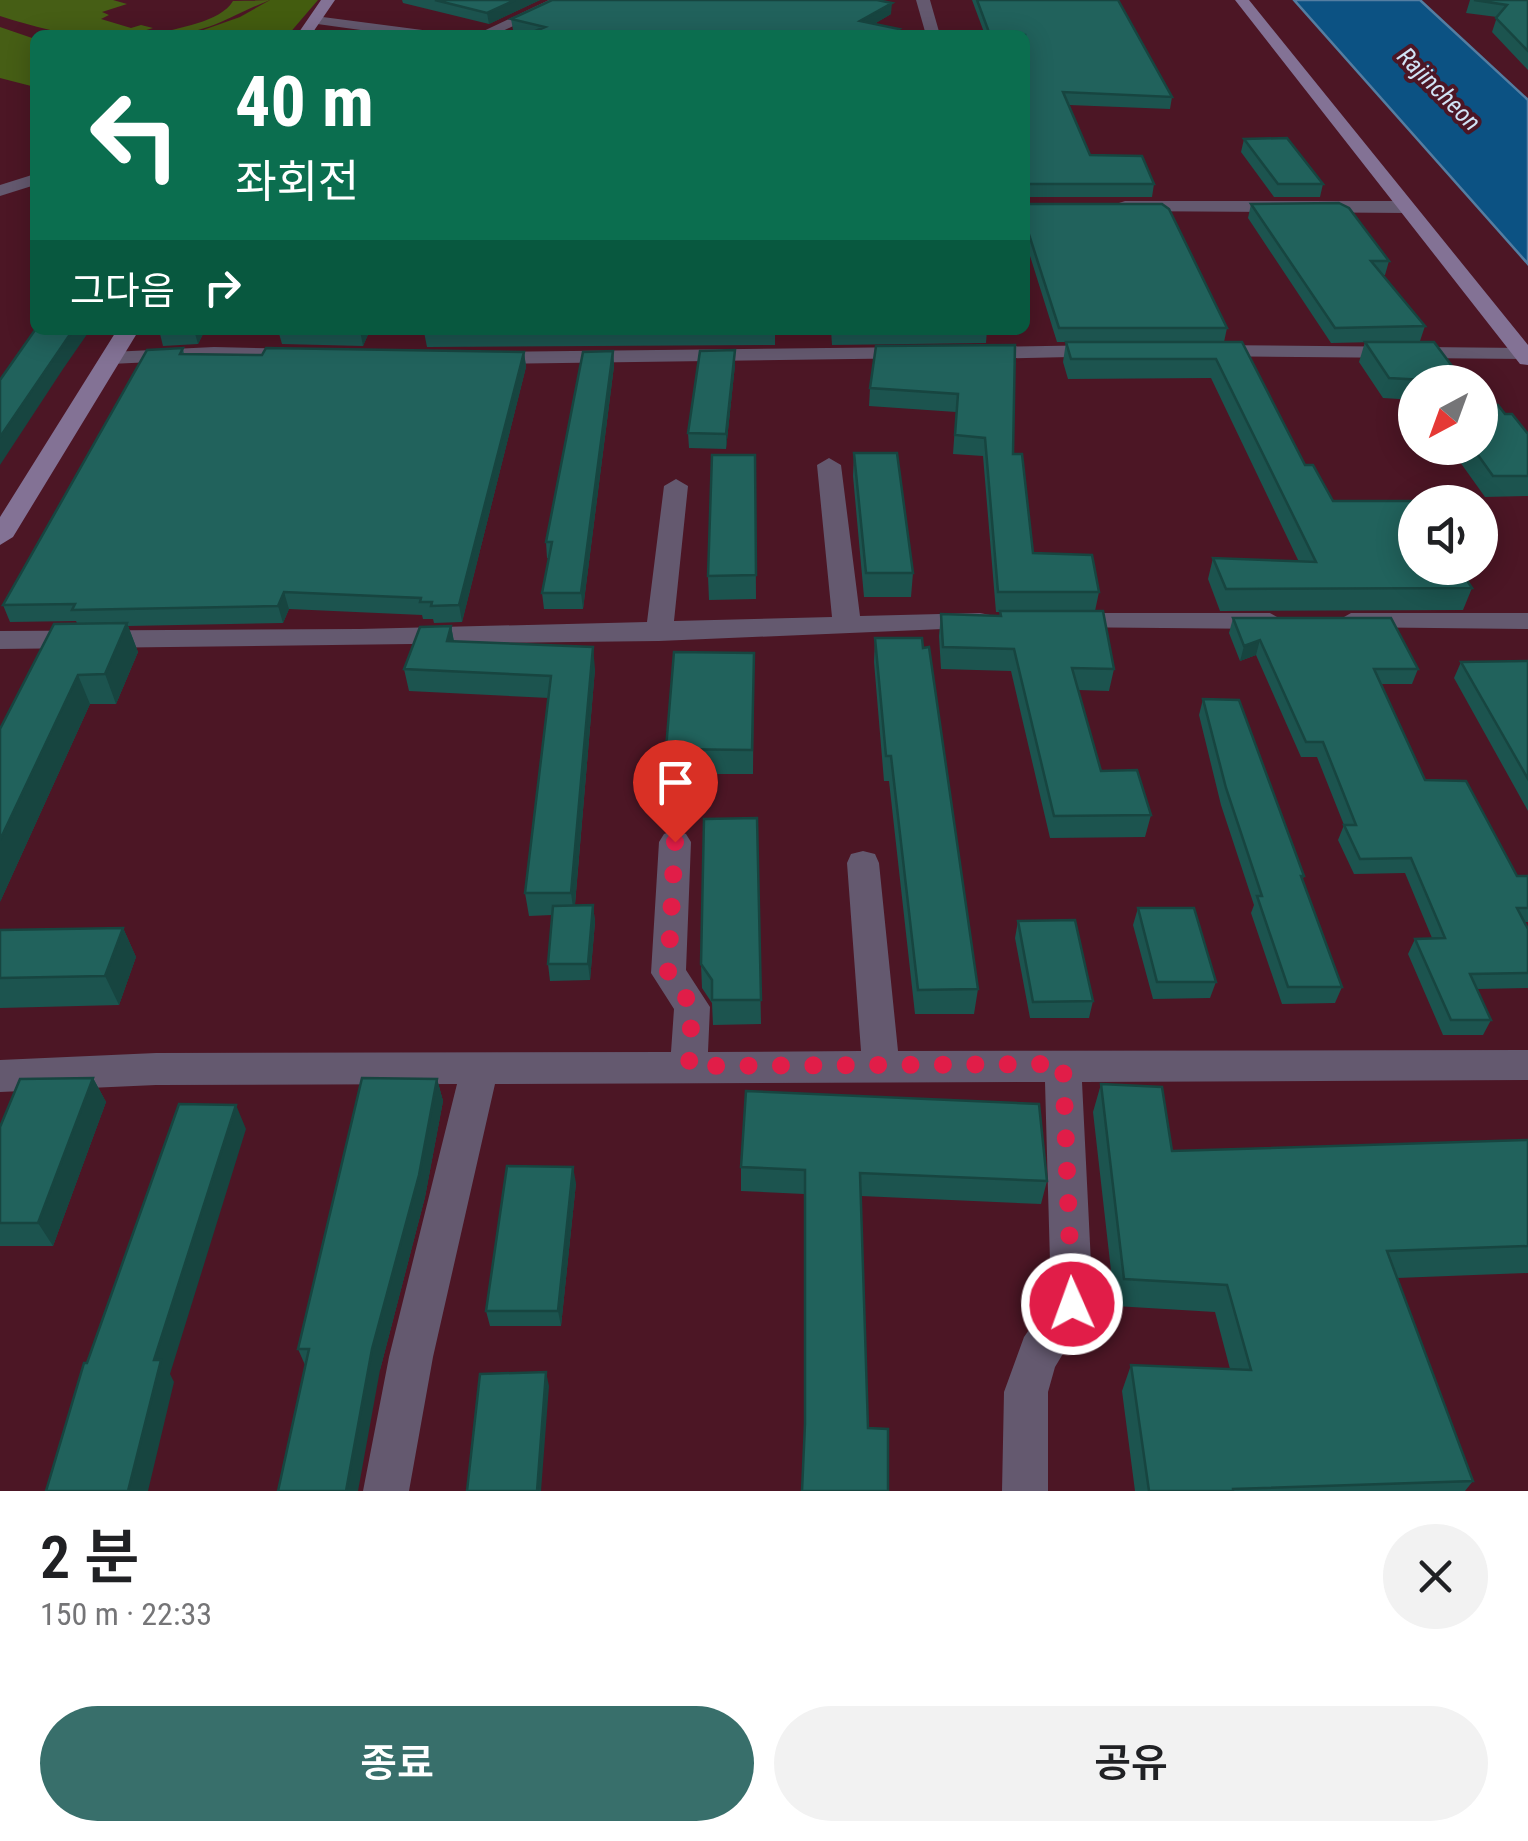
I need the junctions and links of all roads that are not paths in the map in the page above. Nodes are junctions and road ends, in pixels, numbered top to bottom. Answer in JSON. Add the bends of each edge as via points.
{"nodes":[{"id":1,"x":328,"y":0,"type":"edge"},
{"id":2,"x":560,"y":0,"type":"edge"},
{"id":3,"x":923,"y":0,"type":"edge"},
{"id":4,"x":1242,"y":0,"type":"edge"},
{"id":5,"x":314,"y":20,"type":"junction"},
{"id":6,"x":307,"y":30,"type":"edge"},
{"id":7,"x":391,"y":30,"type":"edge"},
{"id":8,"x":493,"y":30,"type":"edge"},
{"id":9,"x":931,"y":30,"type":"edge"},
{"id":10,"x":30,"y":182,"type":"edge"},
{"id":11,"x":0,"y":192,"type":"edge"},
{"id":12,"x":1104,"y":207,"type":"edge"},
{"id":13,"x":1407,"y":207,"type":"junction"},
{"id":14,"x":125,"y":335,"type":"edge"},
{"id":15,"x":493,"y":335,"type":"edge"},
{"id":16,"x":1024,"y":341,"type":"edge"},
{"id":17,"x":1133,"y":351,"type":"edge"},
{"id":18,"x":1188,"y":351,"type":"edge"},
{"id":19,"x":332,"y":356,"type":"edge"},
{"id":20,"x":1526,"y":356,"type":"edge"},
{"id":21,"x":111,"y":358,"type":"junction"},
{"id":22,"x":829,"y":464,"type":"dead end"},
{"id":23,"x":676,"y":486,"type":"dead end"},
{"id":24,"x":0,"y":537,"type":"edge"},
{"id":25,"x":1288,"y":621,"type":"edge"},
{"id":26,"x":1328,"y":621,"type":"edge"},
{"id":27,"x":1528,"y":622,"type":"edge"},
{"id":28,"x":847,"y":625,"type":"junction"},
{"id":29,"x":659,"y":632,"type":"junction"},
{"id":30,"x":0,"y":640,"type":"edge"},
{"id":31,"x":675,"y":842,"type":"dead end"},
{"id":32,"x":863,"y":862,"type":"dead end"},
{"id":33,"x":1063,"y":1064,"type":"junction"},
{"id":34,"x":881,"y":1065,"type":"junction"},
{"id":35,"x":1528,"y":1065,"type":"edge"},
{"id":36,"x":689,"y":1066,"type":"junction"},
{"id":37,"x":480,"y":1067,"type":"junction"},
{"id":38,"x":0,"y":1076,"type":"edge"},
{"id":39,"x":386,"y":1491,"type":"edge"},
{"id":40,"x":1026,"y":1491,"type":"edge"}],
"edges":[{"from":1,"to":5,"type":"street"},
{"from":2,"to":8,"type":"street"},
{"from":3,"to":9,"type":"street"},
{"from":4,"to":13,"type":"street"},
{"from":5,"to":6,"type":"street"},
{"from":5,"to":7,"type":"street"},
{"from":10,"to":11,"type":"street"},
{"from":12,"to":13,"type":"street"},
{"from":13,"to":20,"type":"street"},
{"from":14,"to":21,"type":"street"},
{"from":15,"to":16,"type":"street","via":[[479,358],[942,353]]},
{"from":16,"to":17,"type":"street"},
{"from":18,"to":20,"type":"street"},
{"from":19,"to":21,"type":"street"},
{"from":21,"to":24,"type":"street"},
{"from":22,"to":28,"type":"street"},
{"from":23,"to":29,"type":"street"},
{"from":25,"to":28,"type":"street"},
{"from":26,"to":27,"type":"street"},
{"from":28,"to":29,"type":"street"},
{"from":29,"to":30,"type":"street"},
{"from":31,"to":36,"type":"street","via":[[668,973],[692,1006]]},
{"from":32,"to":34,"type":"street"},
{"from":33,"to":34,"type":"street"},
{"from":33,"to":35,"type":"street"},
{"from":33,"to":40,"type":"street","via":[[1072,1304],[1042,1343],[1024,1384]]},
{"from":34,"to":36,"type":"street"},
{"from":36,"to":37,"type":"street"},
{"from":37,"to":38,"type":"street"},
{"from":37,"to":39,"type":"street"}]}
